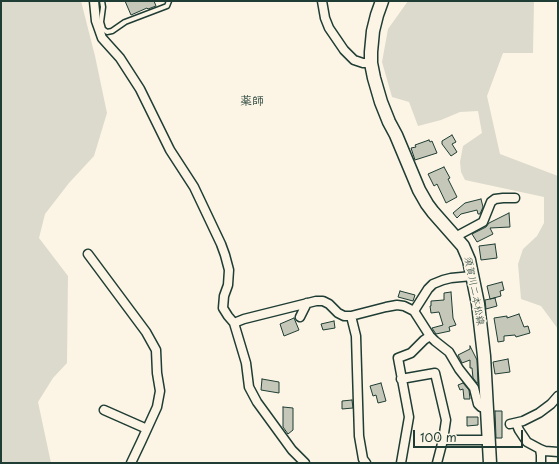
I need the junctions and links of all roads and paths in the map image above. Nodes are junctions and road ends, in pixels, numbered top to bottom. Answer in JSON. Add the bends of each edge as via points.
{"nodes":[{"id":1,"x":94,"y":1,"type":"edge"},
{"id":2,"x":102,"y":1,"type":"edge"},
{"id":3,"x":169,"y":1,"type":"edge"},
{"id":4,"x":322,"y":1,"type":"edge"},
{"id":5,"x":382,"y":1,"type":"edge"},
{"id":6,"x":371,"y":63,"type":"junction"},
{"id":7,"x":514,"y":198,"type":"dead end"},
{"id":8,"x":455,"y":237,"type":"junction"},
{"id":9,"x":88,"y":254,"type":"dead end"},
{"id":10,"x":472,"y":276,"type":"junction"},
{"id":11,"x":307,"y":303,"type":"junction"},
{"id":12,"x":414,"y":311,"type":"junction"},
{"id":13,"x":351,"y":316,"type":"junction"},
{"id":14,"x":300,"y":317,"type":"dead end"},
{"id":15,"x":234,"y":323,"type":"junction"},
{"id":16,"x":430,"y":336,"type":"junction"},
{"id":17,"x":401,"y":379,"type":"junction"},
{"id":18,"x":558,"y":396,"type":"edge"},
{"id":19,"x":487,"y":409,"type":"junction"},
{"id":20,"x":104,"y":410,"type":"dead end"},
{"id":21,"x":147,"y":429,"type":"junction"},
{"id":22,"x":443,"y":440,"type":"junction"},
{"id":23,"x":489,"y":440,"type":"junction"},
{"id":24,"x":540,"y":449,"type":"junction"},
{"id":25,"x":558,"y":452,"type":"edge"},
{"id":26,"x":403,"y":462,"type":"edge"},
{"id":27,"x":131,"y":463,"type":"edge"},
{"id":28,"x":305,"y":463,"type":"edge"},
{"id":29,"x":366,"y":463,"type":"edge"},
{"id":30,"x":437,"y":463,"type":"edge"},
{"id":31,"x":490,"y":463,"type":"edge"},
{"id":32,"x":541,"y":463,"type":"edge"}],
"edges":[{"from":1,"to":15,"type":"street","via":[[96,21],[102,38],[120,58],[140,89],[170,150],[194,187],[221,244],[229,270],[223,308]]},
{"from":2,"to":3,"type":"lane","via":[[101,22],[107,32],[124,22],[167,6]]},
{"from":4,"to":6,"type":"street","via":[[329,28],[344,50],[354,60]]},
{"from":5,"to":6,"type":"main road","name":"須賀川二本松線","via":[[373,31]]},
{"from":6,"to":8,"type":"main road","name":"須賀川二本松線","via":[[381,102],[420,190],[427,204]]},
{"from":7,"to":8,"type":"street","via":[[495,199],[491,202],[483,222]]},
{"from":8,"to":10,"type":"main road","name":"須賀川二本松線","via":[[466,251]]},
{"from":9,"to":21,"type":"street","via":[[146,332],[156,350],[160,390],[157,406]]},
{"from":10,"to":12,"type":"street","via":[[451,278],[433,284]]},
{"from":10,"to":19,"type":"main road","name":"須賀川二本松線","via":[[481,324]]},
{"from":11,"to":13,"type":"street","via":[[323,301],[338,313]]},
{"from":11,"to":14,"type":"street"},
{"from":11,"to":15,"type":"street"},
{"from":12,"to":13,"type":"street","via":[[397,305]]},
{"from":12,"to":16,"type":"street"},
{"from":13,"to":29,"type":"street","via":[[356,336],[359,436]]},
{"from":15,"to":28,"type":"street","via":[[246,363],[249,387],[292,450]]},
{"from":16,"to":17,"type":"street","via":[[411,353],[398,358]]},
{"from":16,"to":19,"type":"street","via":[[449,352],[474,388],[478,404]]},
{"from":17,"to":22,"type":"street","via":[[435,373],[446,420]]},
{"from":17,"to":26,"type":"street","via":[[409,417]]},
{"from":18,"to":24,"type":"street","via":[[539,413],[513,423],[527,442]]},
{"from":19,"to":23,"type":"main road","name":"須賀川二本松線"},
{"from":20,"to":21,"type":"street"},
{"from":21,"to":27,"type":"street"},
{"from":22,"to":23,"type":"street"},
{"from":22,"to":30,"type":"street"},
{"from":23,"to":31,"type":"main road","name":"須賀川二本松線"},
{"from":24,"to":25,"type":"street"},
{"from":24,"to":32,"type":"street"}]}
